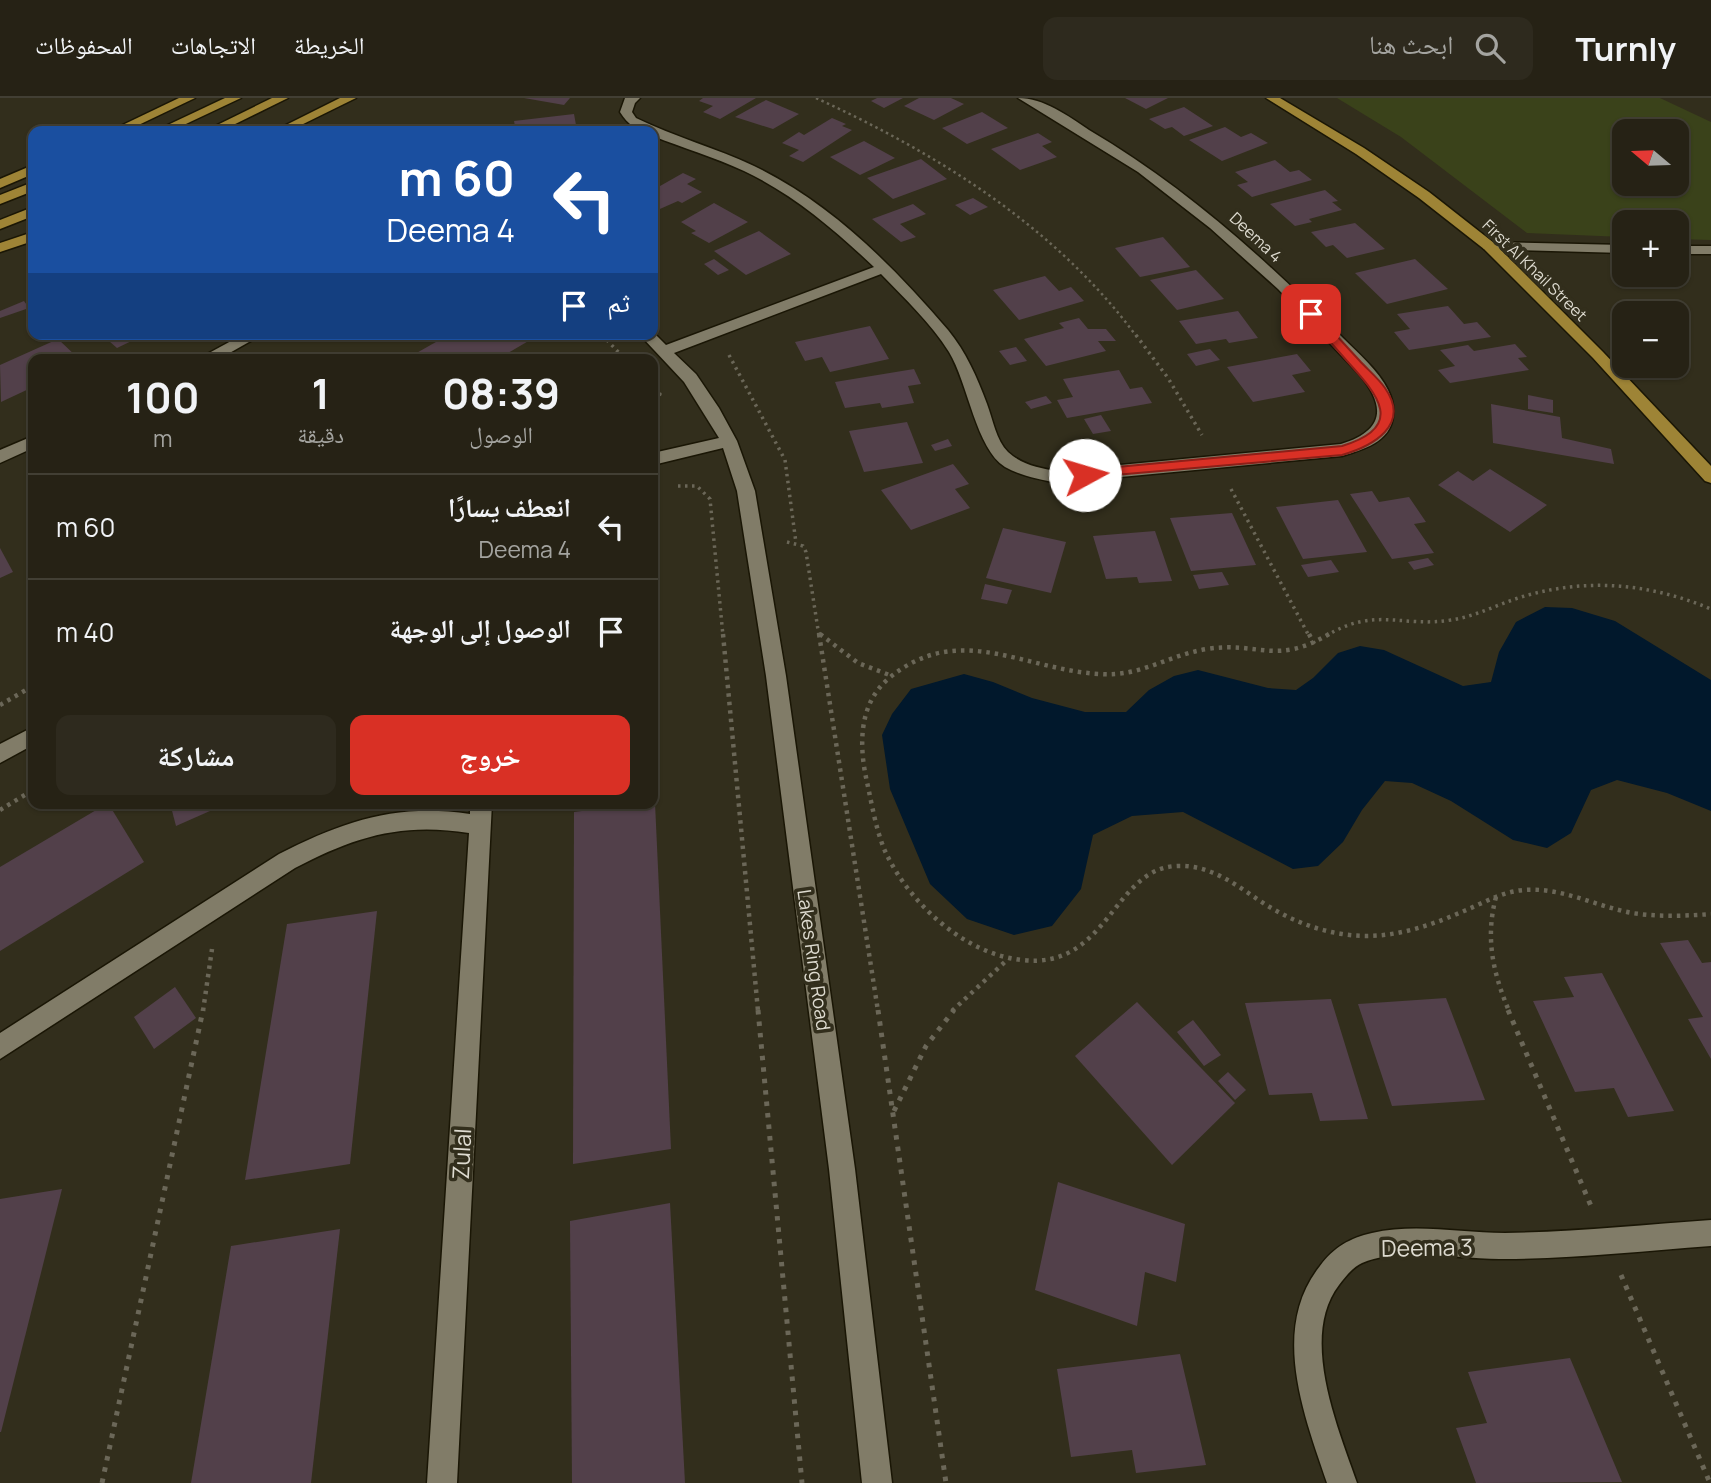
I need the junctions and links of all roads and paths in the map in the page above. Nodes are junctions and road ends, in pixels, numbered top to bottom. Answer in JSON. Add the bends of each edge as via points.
{"nodes":[{"id":1,"x":189,"y":98,"type":"edge"},
{"id":2,"x":235,"y":98,"type":"edge"},
{"id":3,"x":282,"y":98,"type":"edge"},
{"id":4,"x":350,"y":98,"type":"edge"},
{"id":5,"x":634,"y":98,"type":"edge"},
{"id":6,"x":816,"y":98,"type":"edge"},
{"id":7,"x":1024,"y":98,"type":"edge"},
{"id":8,"x":1272,"y":98,"type":"edge"},
{"id":9,"x":127,"y":126,"type":"edge"},
{"id":10,"x":172,"y":126,"type":"edge"},
{"id":11,"x":222,"y":126,"type":"edge"},
{"id":12,"x":291,"y":126,"type":"edge"},
{"id":13,"x":644,"y":126,"type":"edge"},
{"id":14,"x":658,"y":132,"type":"edge"},
{"id":15,"x":28,"y":171,"type":"edge"},
{"id":16,"x":0,"y":184,"type":"edge"},
{"id":17,"x":28,"y":188,"type":"edge"},
{"id":18,"x":0,"y":200,"type":"edge"},
{"id":19,"x":28,"y":213,"type":"edge"},
{"id":20,"x":0,"y":225,"type":"edge"},
{"id":21,"x":28,"y":238,"type":"edge"},
{"id":22,"x":1489,"y":246,"type":"junction"},
{"id":23,"x":0,"y":248,"type":"edge"},
{"id":24,"x":1612,"y":248,"type":"edge"},
{"id":25,"x":1689,"y":250,"type":"edge"},
{"id":26,"x":1711,"y":250,"type":"edge"},
{"id":27,"x":882,"y":269,"type":"junction"},
{"id":28,"x":244,"y":340,"type":"edge"},
{"id":29,"x":607,"y":340,"type":"edge"},
{"id":30,"x":652,"y":340,"type":"edge"},
{"id":31,"x":724,"y":346,"type":"dead end"},
{"id":32,"x":664,"y":351,"type":"junction"},
{"id":33,"x":216,"y":354,"type":"edge"},
{"id":34,"x":620,"y":354,"type":"edge"},
{"id":35,"x":1658,"y":419,"type":"junction"},
{"id":36,"x":729,"y":442,"type":"junction"},
{"id":37,"x":28,"y":444,"type":"edge"},
{"id":38,"x":0,"y":457,"type":"edge"},
{"id":39,"x":658,"y":458,"type":"edge"},
{"id":40,"x":1216,"y":461,"type":"junction"},
{"id":41,"x":1711,"y":461,"type":"edge"},
{"id":42,"x":1711,"y":477,"type":"edge"},
{"id":43,"x":675,"y":486,"type":"dead end"},
{"id":44,"x":753,"y":541,"type":"junction"},
{"id":45,"x":796,"y":543,"type":"junction"},
{"id":46,"x":1711,"y":609,"type":"edge"},
{"id":47,"x":818,"y":633,"type":"junction"},
{"id":48,"x":1314,"y":644,"type":"junction"},
{"id":49,"x":892,"y":676,"type":"junction"},
{"id":50,"x":28,"y":689,"type":"edge"},
{"id":51,"x":0,"y":705,"type":"edge"},
{"id":52,"x":28,"y":738,"type":"edge"},
{"id":53,"x":0,"y":754,"type":"edge"},
{"id":54,"x":28,"y":793,"type":"edge"},
{"id":55,"x":0,"y":810,"type":"edge"},
{"id":56,"x":481,"y":814,"type":"edge"},
{"id":57,"x":1496,"y":897,"type":"junction"},
{"id":58,"x":218,"y":907,"type":"junction"},
{"id":59,"x":1711,"y":914,"type":"edge"},
{"id":60,"x":1007,"y":960,"type":"junction"},
{"id":61,"x":0,"y":1047,"type":"edge"},
{"id":62,"x":894,"y":1112,"type":"junction"},
{"id":63,"x":1711,"y":1233,"type":"edge"},
{"id":64,"x":1606,"y":1240,"type":"junction"},
{"id":65,"x":102,"y":1483,"type":"edge"},
{"id":66,"x":442,"y":1483,"type":"edge"},
{"id":67,"x":802,"y":1483,"type":"edge"},
{"id":68,"x":877,"y":1483,"type":"edge"},
{"id":69,"x":946,"y":1483,"type":"edge"},
{"id":70,"x":1342,"y":1483,"type":"edge"},
{"id":71,"x":1710,"y":1483,"type":"edge"}],
"edges":[{"from":1,"to":9,"type":"main road"},
{"from":2,"to":10,"type":"main road"},
{"from":3,"to":11,"type":"main road"},
{"from":4,"to":12,"type":"main road"},
{"from":5,"to":13,"type":"street","name":"Deema 4","via":[[626,111],[632,121]]},
{"from":6,"to":40,"type":"path","via":[[930,154],[1023,218],[1067,256],[1148,347]]},
{"from":7,"to":40,"type":"street","name":"Deema 4","via":[[1147,171],[1221,227],[1367,373],[1387,408],[1378,434],[1363,444],[1342,450]]},
{"from":8,"to":22,"type":"main road","name":"First Al Khail Street","via":[[1371,158]]},
{"from":14,"to":27,"type":"street","name":"Deema 4","via":[[752,170],[799,198]]},
{"from":15,"to":16,"type":"main road"},
{"from":17,"to":18,"type":"main road"},
{"from":19,"to":20,"type":"main road"},
{"from":21,"to":23,"type":"main road"},
{"from":22,"to":24,"type":"street"},
{"from":22,"to":35,"type":"main road","name":"First Al Khail Street"},
{"from":25,"to":26,"type":"street"},
{"from":27,"to":32,"type":"street"},
{"from":27,"to":40,"type":"street","name":"Deema 4","via":[[946,337],[970,377],[990,441],[1004,458],[1027,471],[1056,477]]},
{"from":28,"to":33,"type":"street"},
{"from":29,"to":34,"type":"path"},
{"from":30,"to":32,"type":"street","name":"Lakes Ring Road"},
{"from":31,"to":45,"type":"path","via":[[785,460]]},
{"from":32,"to":36,"type":"street","name":"Lakes Ring Road","via":[[690,378]]},
{"from":35,"to":41,"type":"main road"},
{"from":35,"to":42,"type":"main road","name":"First Al Khail Street"},
{"from":36,"to":39,"type":"street"},
{"from":36,"to":44,"type":"street","name":"Lakes Ring Road","via":[[746,491]]},
{"from":37,"to":38,"type":"street"},
{"from":40,"to":48,"type":"path"},
{"from":43,"to":67,"type":"path","via":[[698,485],[710,499]]},
{"from":44,"to":45,"type":"path"},
{"from":44,"to":68,"type":"street","name":"Lakes Ring Road","via":[[776,676],[842,1168]]},
{"from":45,"to":47,"type":"path","via":[[806,552]]},
{"from":46,"to":48,"type":"path","via":[[1671,593],[1635,586],[1566,586],[1455,619],[1353,622]]},
{"from":47,"to":49,"type":"path","via":[[858,663]]},
{"from":47,"to":62,"type":"path"},
{"from":48,"to":49,"type":"path","via":[[1267,652],[1213,647],[1135,672],[1104,674],[1041,666],[985,648],[957,648],[930,654]]},
{"from":49,"to":60,"type":"path","via":[[865,713],[861,736],[862,760],[885,853],[905,886],[933,916],[967,941]]},
{"from":50,"to":51,"type":"path"},
{"from":52,"to":53,"type":"street"},
{"from":54,"to":55,"type":"path"},
{"from":56,"to":58,"type":"street","name":"Zulal","via":[[405,818],[365,826],[287,861]]},
{"from":56,"to":66,"type":"street","name":"Zulal"},
{"from":57,"to":59,"type":"path","via":[[1518,890],[1544,891],[1632,913]]},
{"from":57,"to":60,"type":"path","via":[[1425,927],[1392,936],[1354,936],[1316,929],[1279,912],[1220,873],[1190,865],[1161,867],[1139,881],[1079,948],[1046,962]]},
{"from":57,"to":64,"type":"path","via":[[1489,923],[1489,953],[1498,985]]},
{"from":58,"to":61,"type":"street","name":"Zulal"},
{"from":58,"to":65,"type":"path","via":[[207,993]]},
{"from":60,"to":62,"type":"path","via":[[952,1008],[909,1073]]},
{"from":62,"to":69,"type":"path"},
{"from":63,"to":64,"type":"street","name":"Deema 3"},
{"from":64,"to":70,"type":"street","name":"Deema 3","via":[[1504,1246],[1392,1243],[1353,1251],[1327,1275],[1310,1310],[1307,1355],[1315,1403]]},
{"from":64,"to":71,"type":"path"}]}
